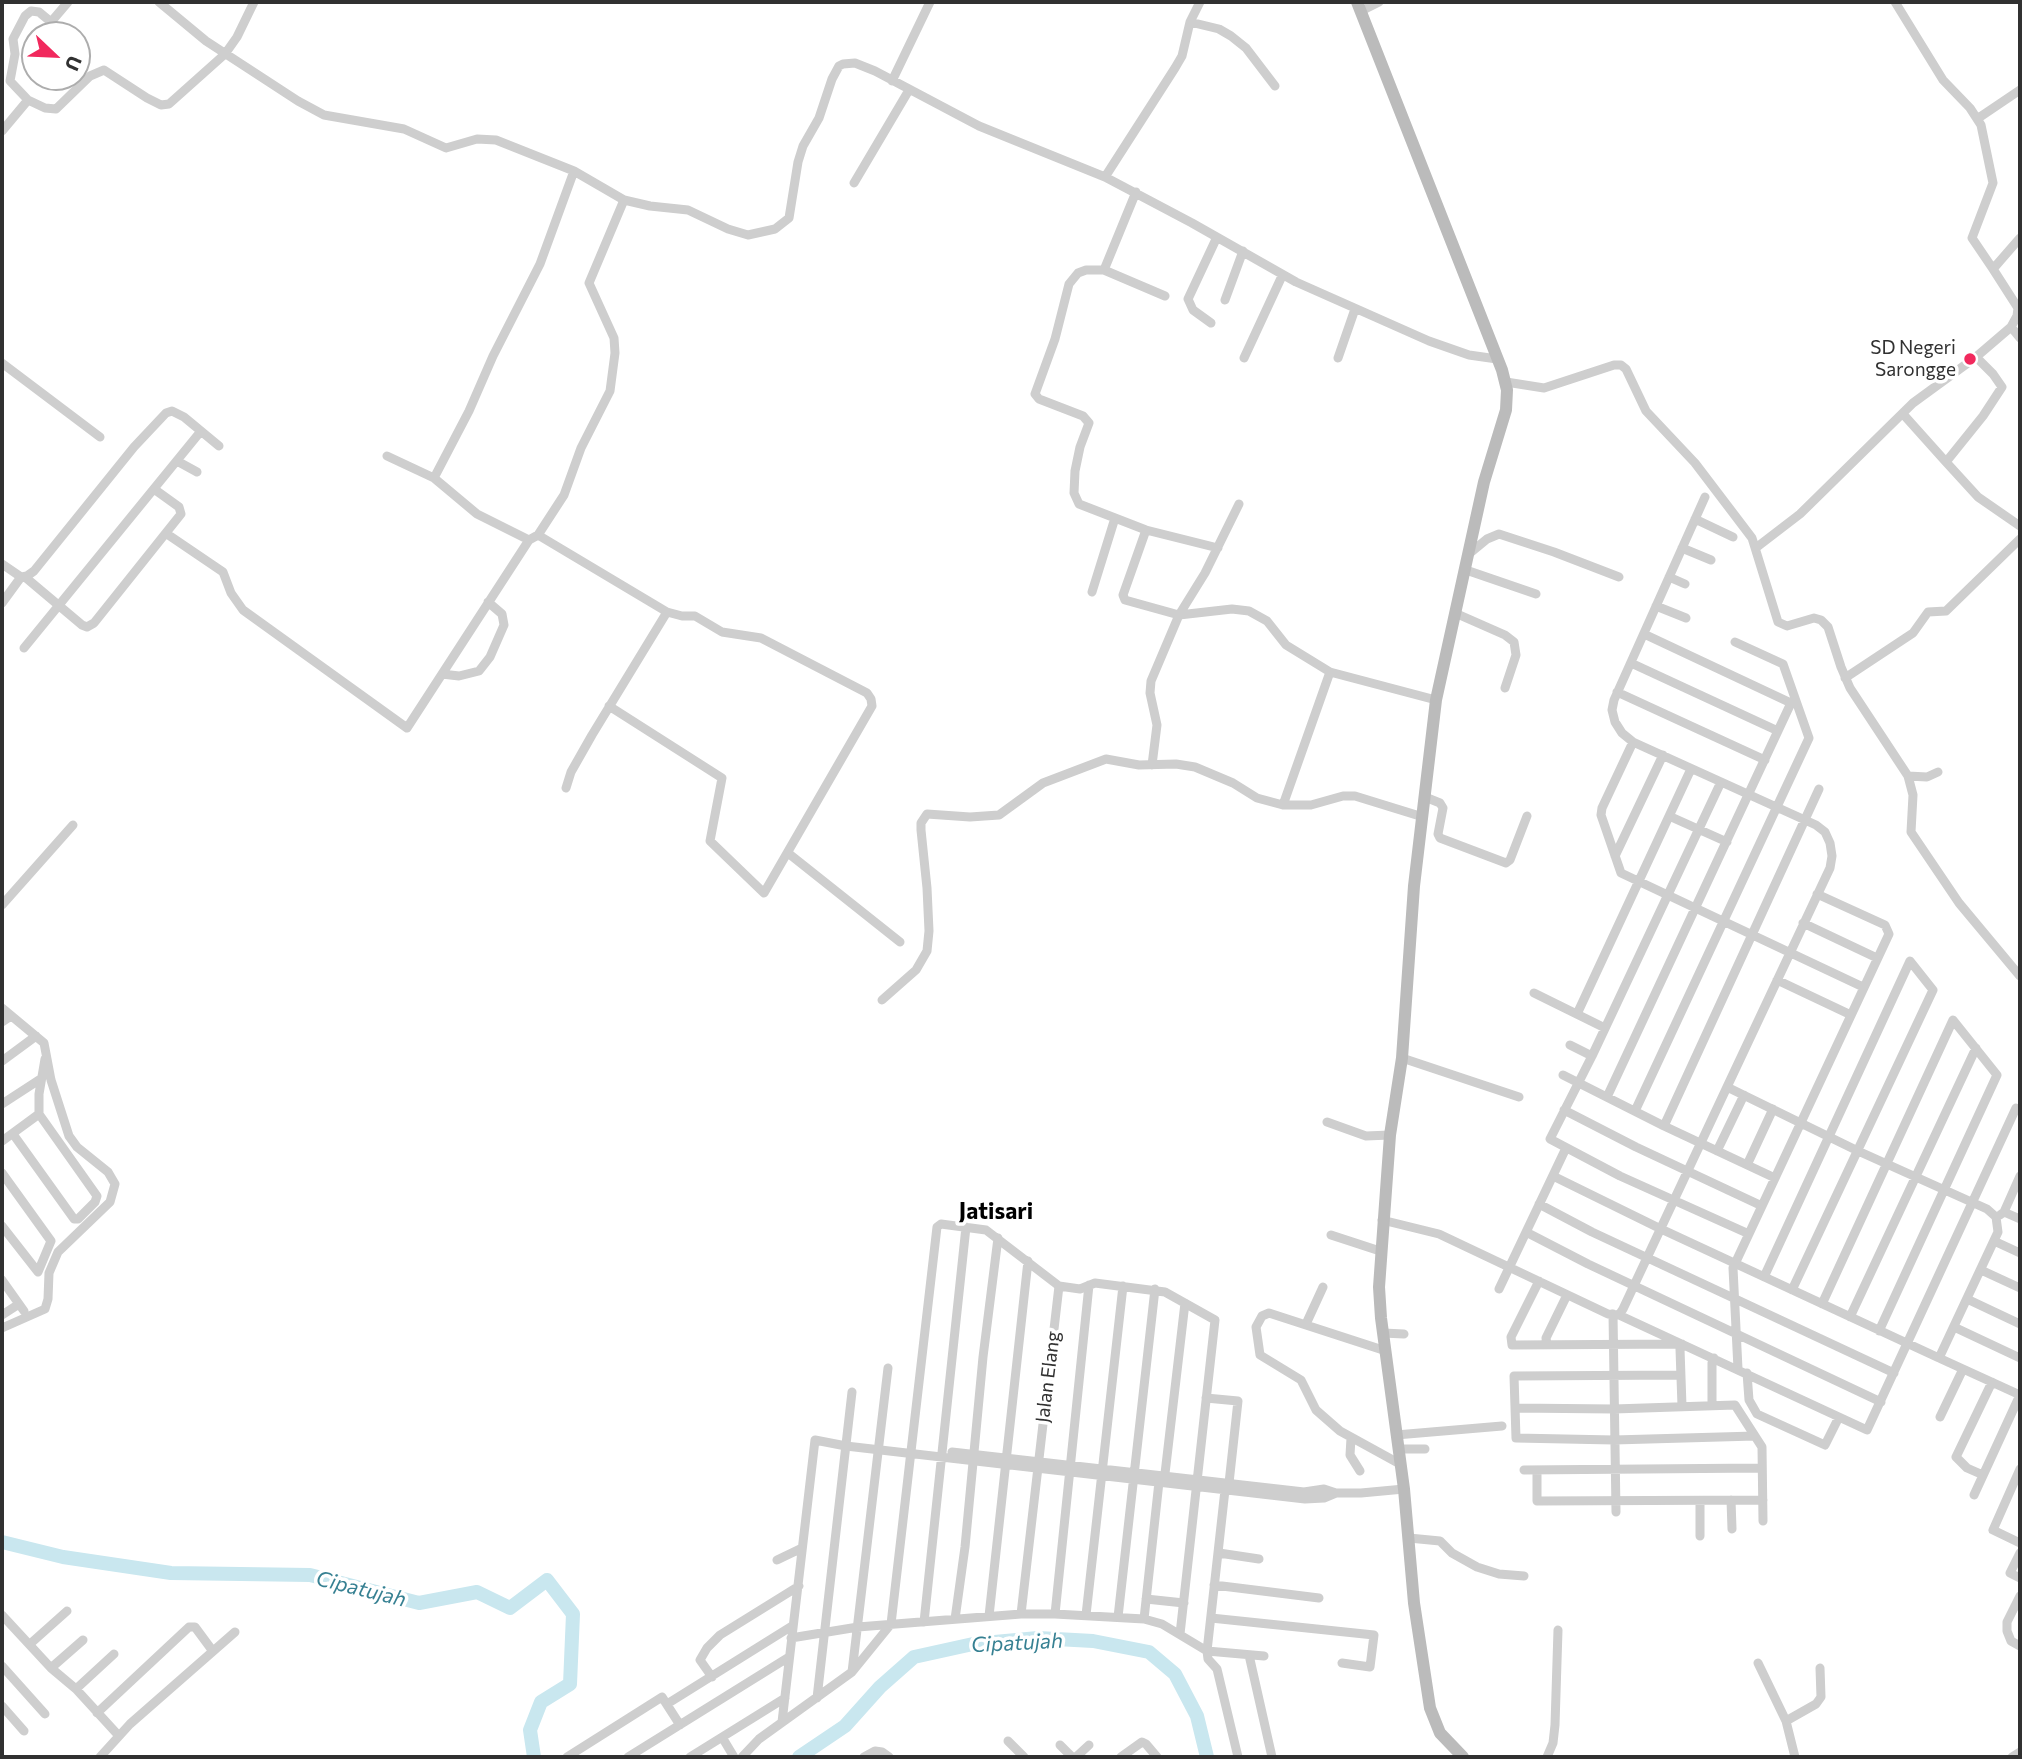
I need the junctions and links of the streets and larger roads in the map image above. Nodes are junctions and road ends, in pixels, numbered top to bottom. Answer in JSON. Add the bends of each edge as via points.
{"nodes":[{"id":1,"x":68,"y":2,"type":"edge"},
{"id":2,"x":159,"y":2,"type":"edge"},
{"id":3,"x":254,"y":2,"type":"edge"},
{"id":4,"x":930,"y":2,"type":"edge"},
{"id":5,"x":1200,"y":2,"type":"edge"},
{"id":6,"x":1379,"y":2,"type":"edge"},
{"id":7,"x":1895,"y":2,"type":"edge"},
{"id":8,"x":1359,"y":6,"type":"edge"},
{"id":9,"x":1190,"y":22,"type":"junction"},
{"id":10,"x":225,"y":54,"type":"junction"},
{"id":11,"x":892,"y":81,"type":"junction"},
{"id":12,"x":1275,"y":86,"type":"dead end"},
{"id":13,"x":909,"y":90,"type":"junction"},
{"id":14,"x":2020,"y":90,"type":"edge"},
{"id":15,"x":28,"y":100,"type":"junction"},
{"id":16,"x":1977,"y":119,"type":"junction"},
{"id":17,"x":2,"y":131,"type":"edge"},
{"id":18,"x":575,"y":171,"type":"junction"},
{"id":19,"x":1105,"y":177,"type":"junction"},
{"id":20,"x":854,"y":183,"type":"dead end"},
{"id":21,"x":1136,"y":192,"type":"junction"},
{"id":22,"x":624,"y":200,"type":"junction"},
{"id":23,"x":1217,"y":237,"type":"junction"},
{"id":24,"x":2020,"y":237,"type":"edge"},
{"id":25,"x":1243,"y":251,"type":"junction"},
{"id":26,"x":1993,"y":269,"type":"junction"},
{"id":27,"x":1104,"y":270,"type":"junction"},
{"id":28,"x":1282,"y":276,"type":"junction"},
{"id":29,"x":1165,"y":296,"type":"dead end"},
{"id":30,"x":1225,"y":300,"type":"dead end"},
{"id":31,"x":1355,"y":309,"type":"junction"},
{"id":32,"x":1211,"y":323,"type":"dead end"},
{"id":33,"x":2011,"y":327,"type":"junction"},
{"id":34,"x":2020,"y":338,"type":"edge"},
{"id":35,"x":1976,"y":357,"type":"junction"},
{"id":36,"x":1244,"y":358,"type":"dead end"},
{"id":37,"x":1338,"y":358,"type":"dead end"},
{"id":38,"x":1497,"y":359,"type":"junction"},
{"id":39,"x":2,"y":363,"type":"edge"},
{"id":40,"x":1506,"y":382,"type":"junction"},
{"id":41,"x":1903,"y":414,"type":"junction"},
{"id":42,"x":201,"y":431,"type":"junction"},
{"id":43,"x":100,"y":437,"type":"dead end"},
{"id":44,"x":219,"y":446,"type":"dead end"},
{"id":45,"x":387,"y":456,"type":"dead end"},
{"id":46,"x":177,"y":461,"type":"junction"},
{"id":47,"x":1946,"y":462,"type":"junction"},
{"id":48,"x":197,"y":472,"type":"dead end"},
{"id":49,"x":434,"y":478,"type":"junction"},
{"id":50,"x":154,"y":489,"type":"junction"},
{"id":51,"x":1705,"y":497,"type":"dead end"},
{"id":52,"x":1239,"y":504,"type":"dead end"},
{"id":53,"x":1115,"y":518,"type":"junction"},
{"id":54,"x":1695,"y":519,"type":"junction"},
{"id":55,"x":2020,"y":526,"type":"edge"},
{"id":56,"x":1146,"y":530,"type":"junction"},
{"id":57,"x":167,"y":534,"type":"junction"},
{"id":58,"x":534,"y":537,"type":"junction"},
{"id":59,"x":1733,"y":537,"type":"dead end"},
{"id":60,"x":2020,"y":539,"type":"edge"},
{"id":61,"x":1757,"y":547,"type":"junction"},
{"id":62,"x":1218,"y":548,"type":"junction"},
{"id":63,"x":1682,"y":548,"type":"junction"},
{"id":64,"x":1470,"y":553,"type":"junction"},
{"id":65,"x":1711,"y":560,"type":"dead end"},
{"id":66,"x":2,"y":564,"type":"edge"},
{"id":67,"x":1466,"y":570,"type":"junction"},
{"id":68,"x":23,"y":577,"type":"junction"},
{"id":69,"x":1619,"y":577,"type":"dead end"},
{"id":70,"x":1669,"y":577,"type":"junction"},
{"id":71,"x":1685,"y":584,"type":"dead end"},
{"id":72,"x":1092,"y":592,"type":"dead end"},
{"id":73,"x":1536,"y":594,"type":"dead end"},
{"id":74,"x":488,"y":602,"type":"junction"},
{"id":75,"x":2,"y":603,"type":"edge"},
{"id":76,"x":58,"y":606,"type":"junction"},
{"id":77,"x":1656,"y":606,"type":"junction"},
{"id":78,"x":667,"y":612,"type":"junction"},
{"id":79,"x":1455,"y":613,"type":"junction"},
{"id":80,"x":1179,"y":615,"type":"junction"},
{"id":81,"x":1686,"y":618,"type":"dead end"},
{"id":82,"x":1644,"y":634,"type":"junction"},
{"id":83,"x":1735,"y":642,"type":"dead end"},
{"id":84,"x":24,"y":648,"type":"dead end"},
{"id":85,"x":1631,"y":663,"type":"junction"},
{"id":86,"x":1330,"y":672,"type":"junction"},
{"id":87,"x":442,"y":674,"type":"junction"},
{"id":88,"x":1845,"y":678,"type":"junction"},
{"id":89,"x":1505,"y":688,"type":"dead end"},
{"id":90,"x":1617,"y":692,"type":"junction"},
{"id":91,"x":1436,"y":700,"type":"junction"},
{"id":92,"x":609,"y":706,"type":"junction"},
{"id":93,"x":1778,"y":731,"type":"junction"},
{"id":94,"x":1633,"y":741,"type":"junction"},
{"id":95,"x":1663,"y":755,"type":"junction"},
{"id":96,"x":1765,"y":760,"type":"junction"},
{"id":97,"x":1152,"y":765,"type":"junction"},
{"id":98,"x":1692,"y":769,"type":"junction"},
{"id":99,"x":1938,"y":772,"type":"dead end"},
{"id":100,"x":1908,"y":776,"type":"junction"},
{"id":101,"x":1721,"y":782,"type":"junction"},
{"id":102,"x":566,"y":788,"type":"dead end"},
{"id":103,"x":1819,"y":789,"type":"dead end"},
{"id":104,"x":1749,"y":795,"type":"junction"},
{"id":105,"x":1425,"y":797,"type":"junction"},
{"id":106,"x":1283,"y":805,"type":"junction"},
{"id":107,"x":1776,"y":807,"type":"junction"},
{"id":108,"x":1527,"y":816,"type":"dead end"},
{"id":109,"x":1669,"y":816,"type":"junction"},
{"id":110,"x":1423,"y":817,"type":"junction"},
{"id":111,"x":1805,"y":821,"type":"junction"},
{"id":112,"x":73,"y":825,"type":"dead end"},
{"id":113,"x":1698,"y":829,"type":"junction"},
{"id":114,"x":1727,"y":842,"type":"junction"},
{"id":115,"x":788,"y":853,"type":"junction"},
{"id":116,"x":1615,"y":856,"type":"junction"},
{"id":117,"x":1639,"y":881,"type":"junction"},
{"id":118,"x":1668,"y":894,"type":"junction"},
{"id":119,"x":1817,"y":894,"type":"junction"},
{"id":120,"x":2,"y":905,"type":"edge"},
{"id":121,"x":1696,"y":907,"type":"junction"},
{"id":122,"x":1724,"y":920,"type":"junction"},
{"id":123,"x":1803,"y":923,"type":"junction"},
{"id":124,"x":1752,"y":933,"type":"junction"},
{"id":125,"x":900,"y":942,"type":"dead end"},
{"id":126,"x":1790,"y":952,"type":"junction"},
{"id":127,"x":1877,"y":958,"type":"junction"},
{"id":128,"x":2020,"y":976,"type":"edge"},
{"id":129,"x":1777,"y":980,"type":"junction"},
{"id":130,"x":1863,"y":987,"type":"junction"},
{"id":131,"x":1534,"y":993,"type":"dead end"},
{"id":132,"x":881,"y":1000,"type":"dead end"},
{"id":133,"x":2,"y":1008,"type":"edge"},
{"id":134,"x":1577,"y":1014,"type":"junction"},
{"id":135,"x":1851,"y":1015,"type":"junction"},
{"id":136,"x":11,"y":1016,"type":"junction"},
{"id":137,"x":2,"y":1022,"type":"edge"},
{"id":138,"x":1605,"y":1028,"type":"junction"},
{"id":139,"x":36,"y":1036,"type":"junction"},
{"id":140,"x":1570,"y":1045,"type":"dead end"},
{"id":141,"x":1976,"y":1048,"type":"junction"},
{"id":142,"x":46,"y":1054,"type":"junction"},
{"id":143,"x":1592,"y":1056,"type":"junction"},
{"id":144,"x":1402,"y":1058,"type":"junction"},
{"id":145,"x":2,"y":1061,"type":"edge"},
{"id":146,"x":1563,"y":1075,"type":"dead end"},
{"id":147,"x":41,"y":1078,"type":"junction"},
{"id":148,"x":1579,"y":1083,"type":"junction"},
{"id":149,"x":1727,"y":1087,"type":"junction"},
{"id":150,"x":1744,"y":1095,"type":"junction"},
{"id":151,"x":1519,"y":1097,"type":"dead end"},
{"id":152,"x":1607,"y":1097,"type":"junction"},
{"id":153,"x":2,"y":1104,"type":"edge"},
{"id":154,"x":2016,"y":1108,"type":"dead end"},
{"id":155,"x":1773,"y":1109,"type":"junction"},
{"id":156,"x":1564,"y":1110,"type":"junction"},
{"id":157,"x":1635,"y":1111,"type":"junction"},
{"id":158,"x":39,"y":1114,"type":"junction"},
{"id":159,"x":1327,"y":1122,"type":"dead end"},
{"id":160,"x":2016,"y":1122,"type":"edge"},
{"id":161,"x":1801,"y":1123,"type":"junction"},
{"id":162,"x":1664,"y":1126,"type":"junction"},
{"id":163,"x":13,"y":1134,"type":"junction"},
{"id":164,"x":1390,"y":1135,"type":"junction"},
{"id":165,"x":1830,"y":1137,"type":"junction"},
{"id":166,"x":2,"y":1141,"type":"edge"},
{"id":167,"x":1701,"y":1143,"type":"junction"},
{"id":168,"x":1566,"y":1148,"type":"junction"},
{"id":169,"x":1717,"y":1151,"type":"junction"},
{"id":170,"x":1858,"y":1151,"type":"junction"},
{"id":171,"x":1747,"y":1164,"type":"junction"},
{"id":172,"x":1886,"y":1164,"type":"junction"},
{"id":173,"x":1688,"y":1171,"type":"junction"},
{"id":174,"x":2,"y":1173,"type":"edge"},
{"id":175,"x":1553,"y":1176,"type":"junction"},
{"id":176,"x":1916,"y":1177,"type":"junction"},
{"id":177,"x":1775,"y":1178,"type":"junction"},
{"id":178,"x":2020,"y":1179,"type":"edge"},
{"id":179,"x":1944,"y":1190,"type":"junction"},
{"id":180,"x":1674,"y":1201,"type":"junction"},
{"id":181,"x":1973,"y":1203,"type":"junction"},
{"id":182,"x":1539,"y":1204,"type":"junction"},
{"id":183,"x":1762,"y":1206,"type":"junction"},
{"id":184,"x":2000,"y":1215,"type":"junction"},
{"id":185,"x":2020,"y":1219,"type":"edge"},
{"id":186,"x":1382,"y":1220,"type":"junction"},
{"id":187,"x":2,"y":1226,"type":"edge"},
{"id":188,"x":966,"y":1227,"type":"junction"},
{"id":189,"x":1661,"y":1229,"type":"junction"},
{"id":190,"x":1526,"y":1232,"type":"junction"},
{"id":191,"x":1749,"y":1234,"type":"junction"},
{"id":192,"x":1331,"y":1235,"type":"dead end"},
{"id":193,"x":998,"y":1238,"type":"junction"},
{"id":194,"x":1994,"y":1241,"type":"junction"},
{"id":195,"x":1380,"y":1251,"type":"junction"},
{"id":196,"x":2020,"y":1253,"type":"edge"},
{"id":197,"x":1648,"y":1257,"type":"junction"},
{"id":198,"x":1028,"y":1261,"type":"junction"},
{"id":199,"x":1735,"y":1264,"type":"junction"},
{"id":200,"x":1510,"y":1267,"type":"junction"},
{"id":201,"x":1981,"y":1270,"type":"junction"},
{"id":202,"x":1764,"y":1277,"type":"junction"},
{"id":203,"x":2,"y":1280,"type":"edge"},
{"id":204,"x":1539,"y":1281,"type":"junction"},
{"id":205,"x":1089,"y":1285,"type":"junction"},
{"id":206,"x":1059,"y":1286,"type":"junction"},
{"id":207,"x":1123,"y":1286,"type":"junction"},
{"id":208,"x":1634,"y":1286,"type":"junction"},
{"id":209,"x":1323,"y":1287,"type":"dead end"},
{"id":210,"x":2020,"y":1288,"type":"edge"},
{"id":211,"x":1155,"y":1289,"type":"junction"},
{"id":212,"x":1499,"y":1289,"type":"dead end"},
{"id":213,"x":1793,"y":1290,"type":"junction"},
{"id":214,"x":1567,"y":1295,"type":"junction"},
{"id":215,"x":1734,"y":1297,"type":"junction"},
{"id":216,"x":1967,"y":1299,"type":"junction"},
{"id":217,"x":1185,"y":1303,"type":"junction"},
{"id":218,"x":1822,"y":1304,"type":"junction"},
{"id":219,"x":2,"y":1315,"type":"edge"},
{"id":220,"x":1616,"y":1315,"type":"junction"},
{"id":221,"x":1850,"y":1317,"type":"junction"},
{"id":222,"x":1306,"y":1324,"type":"junction"},
{"id":223,"x":2020,"y":1324,"type":"edge"},
{"id":224,"x":1954,"y":1327,"type":"junction"},
{"id":225,"x":2,"y":1328,"type":"edge"},
{"id":226,"x":1879,"y":1331,"type":"junction"},
{"id":227,"x":1383,"y":1333,"type":"junction"},
{"id":228,"x":1737,"y":1333,"type":"junction"},
{"id":229,"x":1404,"y":1334,"type":"dead end"},
{"id":230,"x":1614,"y":1344,"type":"junction"},
{"id":231,"x":1682,"y":1344,"type":"junction"},
{"id":232,"x":1908,"y":1344,"type":"junction"},
{"id":233,"x":1547,"y":1345,"type":"junction"},
{"id":234,"x":1385,"y":1351,"type":"junction"},
{"id":235,"x":1714,"y":1358,"type":"junction"},
{"id":236,"x":1939,"y":1358,"type":"junction"},
{"id":237,"x":2020,"y":1358,"type":"edge"},
{"id":238,"x":888,"y":1368,"type":"dead end"},
{"id":239,"x":1962,"y":1369,"type":"junction"},
{"id":240,"x":1742,"y":1371,"type":"junction"},
{"id":241,"x":1894,"y":1373,"type":"junction"},
{"id":242,"x":1681,"y":1375,"type":"junction"},
{"id":243,"x":1614,"y":1377,"type":"junction"},
{"id":244,"x":1992,"y":1382,"type":"junction"},
{"id":245,"x":852,"y":1392,"type":"dead end"},
{"id":246,"x":2020,"y":1395,"type":"edge"},
{"id":247,"x":1206,"y":1398,"type":"junction"},
{"id":248,"x":1881,"y":1402,"type":"junction"},
{"id":249,"x":1712,"y":1405,"type":"junction"},
{"id":250,"x":1682,"y":1406,"type":"junction"},
{"id":251,"x":1515,"y":1408,"type":"junction"},
{"id":252,"x":1614,"y":1409,"type":"junction"},
{"id":253,"x":1839,"y":1417,"type":"junction"},
{"id":254,"x":1940,"y":1417,"type":"dead end"},
{"id":255,"x":1503,"y":1426,"type":"dead end"},
{"id":256,"x":1396,"y":1435,"type":"junction"},
{"id":257,"x":1755,"y":1436,"type":"junction"},
{"id":258,"x":1352,"y":1438,"type":"junction"},
{"id":259,"x":1615,"y":1440,"type":"junction"},
{"id":260,"x":846,"y":1443,"type":"junction"},
{"id":261,"x":878,"y":1447,"type":"junction"},
{"id":262,"x":1398,"y":1449,"type":"junction"},
{"id":263,"x":1424,"y":1449,"type":"dead end"},
{"id":264,"x":910,"y":1450,"type":"junction"},
{"id":265,"x":942,"y":1454,"type":"junction"},
{"id":266,"x":974,"y":1458,"type":"junction"},
{"id":267,"x":1006,"y":1461,"type":"junction"},
{"id":268,"x":1400,"y":1464,"type":"junction"},
{"id":269,"x":1038,"y":1465,"type":"junction"},
{"id":270,"x":1762,"y":1468,"type":"junction"},
{"id":271,"x":1070,"y":1469,"type":"junction"},
{"id":272,"x":2020,"y":1469,"type":"edge"},
{"id":273,"x":1524,"y":1470,"type":"dead end"},
{"id":274,"x":1537,"y":1470,"type":"junction"},
{"id":275,"x":1360,"y":1471,"type":"dead end"},
{"id":276,"x":1615,"y":1471,"type":"junction"},
{"id":277,"x":1102,"y":1472,"type":"junction"},
{"id":278,"x":1983,"y":1475,"type":"junction"},
{"id":279,"x":1134,"y":1476,"type":"junction"},
{"id":280,"x":1162,"y":1480,"type":"junction"},
{"id":281,"x":1197,"y":1483,"type":"junction"},
{"id":282,"x":1227,"y":1487,"type":"junction"},
{"id":283,"x":1404,"y":1489,"type":"junction"},
{"id":284,"x":1974,"y":1495,"type":"dead end"},
{"id":285,"x":1731,"y":1500,"type":"junction"},
{"id":286,"x":1763,"y":1500,"type":"junction"},
{"id":287,"x":1700,"y":1501,"type":"junction"},
{"id":288,"x":1616,"y":1507,"type":"junction"},
{"id":289,"x":1763,"y":1521,"type":"dead end"},
{"id":290,"x":1732,"y":1529,"type":"dead end"},
{"id":291,"x":1700,"y":1536,"type":"dead end"},
{"id":292,"x":1409,"y":1538,"type":"junction"},
{"id":293,"x":2020,"y":1543,"type":"edge"},
{"id":294,"x":802,"y":1548,"type":"junction"},
{"id":295,"x":1219,"y":1553,"type":"junction"},
{"id":296,"x":2020,"y":1553,"type":"edge"},
{"id":297,"x":1259,"y":1559,"type":"dead end"},
{"id":298,"x":777,"y":1560,"type":"dead end"},
{"id":299,"x":1524,"y":1576,"type":"dead end"},
{"id":300,"x":2020,"y":1578,"type":"edge"},
{"id":301,"x":799,"y":1586,"type":"junction"},
{"id":302,"x":1214,"y":1586,"type":"junction"},
{"id":303,"x":2020,"y":1596,"type":"edge"},
{"id":304,"x":1319,"y":1598,"type":"dead end"},
{"id":305,"x":1146,"y":1600,"type":"junction"},
{"id":306,"x":1184,"y":1603,"type":"junction"},
{"id":307,"x":2017,"y":1610,"type":"edge"},
{"id":308,"x":67,"y":1611,"type":"dead end"},
{"id":309,"x":1021,"y":1614,"type":"junction"},
{"id":310,"x":1055,"y":1614,"type":"junction"},
{"id":311,"x":2,"y":1615,"type":"edge"},
{"id":312,"x":1086,"y":1615,"type":"junction"},
{"id":313,"x":989,"y":1616,"type":"junction"},
{"id":314,"x":1118,"y":1617,"type":"junction"},
{"id":315,"x":1212,"y":1618,"type":"junction"},
{"id":316,"x":955,"y":1619,"type":"junction"},
{"id":317,"x":1144,"y":1619,"type":"junction"},
{"id":318,"x":924,"y":1622,"type":"junction"},
{"id":319,"x":891,"y":1624,"type":"junction"},
{"id":320,"x":792,"y":1626,"type":"junction"},
{"id":321,"x":858,"y":1627,"type":"junction"},
{"id":322,"x":1558,"y":1630,"type":"dead end"},
{"id":323,"x":235,"y":1632,"type":"dead end"},
{"id":324,"x":824,"y":1632,"type":"junction"},
{"id":325,"x":1180,"y":1634,"type":"junction"},
{"id":326,"x":791,"y":1638,"type":"junction"},
{"id":327,"x":83,"y":1640,"type":"dead end"},
{"id":328,"x":30,"y":1644,"type":"junction"},
{"id":329,"x":2020,"y":1646,"type":"edge"},
{"id":330,"x":212,"y":1650,"type":"junction"},
{"id":331,"x":1207,"y":1651,"type":"junction"},
{"id":332,"x":114,"y":1654,"type":"dead end"},
{"id":333,"x":1249,"y":1655,"type":"junction"},
{"id":334,"x":1264,"y":1656,"type":"dead end"},
{"id":335,"x":789,"y":1657,"type":"junction"},
{"id":336,"x":1342,"y":1663,"type":"dead end"},
{"id":337,"x":1758,"y":1663,"type":"dead end"},
{"id":338,"x":2,"y":1667,"type":"edge"},
{"id":339,"x":51,"y":1668,"type":"junction"},
{"id":340,"x":1820,"y":1668,"type":"dead end"},
{"id":341,"x":852,"y":1672,"type":"junction"},
{"id":342,"x":712,"y":1676,"type":"junction"},
{"id":343,"x":76,"y":1689,"type":"junction"},
{"id":344,"x":785,"y":1698,"type":"junction"},
{"id":345,"x":817,"y":1698,"type":"junction"},
{"id":346,"x":667,"y":1704,"type":"junction"},
{"id":347,"x":2,"y":1706,"type":"edge"},
{"id":348,"x":97,"y":1713,"type":"junction"},
{"id":349,"x":46,"y":1714,"type":"dead end"},
{"id":350,"x":1786,"y":1720,"type":"junction"},
{"id":351,"x":782,"y":1722,"type":"junction"},
{"id":352,"x":680,"y":1725,"type":"junction"},
{"id":353,"x":24,"y":1731,"type":"dead end"},
{"id":354,"x":119,"y":1736,"type":"junction"},
{"id":355,"x":722,"y":1737,"type":"junction"},
{"id":356,"x":1009,"y":1741,"type":"dead end"},
{"id":357,"x":1060,"y":1745,"type":"dead end"},
{"id":358,"x":1089,"y":1745,"type":"dead end"},
{"id":359,"x":2020,"y":1752,"type":"edge"},
{"id":360,"x":100,"y":1757,"type":"edge"},
{"id":361,"x":567,"y":1757,"type":"edge"},
{"id":362,"x":628,"y":1757,"type":"edge"},
{"id":363,"x":690,"y":1757,"type":"edge"},
{"id":364,"x":734,"y":1757,"type":"edge"},
{"id":365,"x":742,"y":1757,"type":"edge"},
{"id":366,"x":864,"y":1757,"type":"edge"},
{"id":367,"x":889,"y":1757,"type":"edge"},
{"id":368,"x":1024,"y":1757,"type":"edge"},
{"id":369,"x":1074,"y":1757,"type":"edge"},
{"id":370,"x":1121,"y":1757,"type":"edge"},
{"id":371,"x":1157,"y":1757,"type":"edge"},
{"id":372,"x":1238,"y":1757,"type":"edge"},
{"id":373,"x":1272,"y":1757,"type":"edge"},
{"id":374,"x":1463,"y":1757,"type":"edge"},
{"id":375,"x":1546,"y":1757,"type":"edge"},
{"id":376,"x":1795,"y":1757,"type":"edge"},
{"id":377,"x":2012,"y":1757,"type":"edge"}],
"edges":[{"from":1,"to":15,"type":"street","via":[[51,22],[31,11],[13,39],[10,81]]},
{"from":2,"to":10,"type":"street"},
{"from":3,"to":10,"type":"street"},
{"from":4,"to":11,"type":"street"},
{"from":5,"to":9,"type":"street"},
{"from":6,"to":8,"type":"street"},
{"from":7,"to":16,"type":"street","via":[[1944,80]]},
{"from":8,"to":38,"type":"street"},
{"from":9,"to":12,"type":"street","via":[[1231,36]]},
{"from":9,"to":19,"type":"street","via":[[1182,56]]},
{"from":10,"to":15,"type":"street","via":[[165,105],[104,70],[90,76],[56,109]]},
{"from":10,"to":18,"type":"street","via":[[324,115],[404,129],[446,148],[477,139],[496,141]]},
{"from":11,"to":13,"type":"street"},
{"from":11,"to":22,"type":"street","via":[[863,65],[839,66],[800,154],[791,212],[775,229],[741,233],[688,210]]},
{"from":13,"to":19,"type":"street","via":[[979,126]]},
{"from":13,"to":20,"type":"street"},
{"from":14,"to":16,"type":"street"},
{"from":15,"to":17,"type":"street"},
{"from":16,"to":26,"type":"street","via":[[1993,183],[1972,238]]},
{"from":18,"to":22,"type":"street"},
{"from":18,"to":49,"type":"street","via":[[540,264]]},
{"from":19,"to":21,"type":"street"},
{"from":21,"to":23,"type":"street"},
{"from":21,"to":27,"type":"street"},
{"from":22,"to":58,"type":"street","via":[[589,283],[615,345],[610,391],[564,495]]},
{"from":23,"to":25,"type":"street"},
{"from":23,"to":32,"type":"street","via":[[1188,299],[1193,310]]},
{"from":24,"to":26,"type":"street"},
{"from":25,"to":28,"type":"street"},
{"from":25,"to":30,"type":"street"},
{"from":26,"to":33,"type":"street","via":[[2018,308]]},
{"from":27,"to":29,"type":"street"},
{"from":27,"to":53,"type":"street","via":[[1086,270],[1069,284],[1035,394],[1088,420],[1076,463],[1075,498],[1079,504]]},
{"from":28,"to":31,"type":"street"},
{"from":28,"to":36,"type":"street"},
{"from":31,"to":37,"type":"street"},
{"from":31,"to":38,"type":"street","via":[[1442,346]]},
{"from":33,"to":34,"type":"street"},
{"from":33,"to":35,"type":"street"},
{"from":35,"to":41,"type":"street"},
{"from":35,"to":47,"type":"street","via":[[2001,387]]},
{"from":38,"to":40,"type":"street"},
{"from":39,"to":43,"type":"street"},
{"from":40,"to":61,"type":"street","via":[[1544,388],[1614,365],[1624,367],[1646,411],[1711,482]]},
{"from":40,"to":64,"type":"street","via":[[1506,410],[1484,482]]},
{"from":41,"to":47,"type":"street"},
{"from":41,"to":61,"type":"street","via":[[1800,513]]},
{"from":42,"to":44,"type":"street"},
{"from":42,"to":46,"type":"street"},
{"from":42,"to":68,"type":"street","via":[[176,413],[166,413],[34,571]]},
{"from":45,"to":49,"type":"street"},
{"from":46,"to":48,"type":"street"},
{"from":46,"to":50,"type":"street"},
{"from":47,"to":55,"type":"street","via":[[1978,497]]},
{"from":49,"to":58,"type":"street","via":[[477,514]]},
{"from":50,"to":57,"type":"street","via":[[181,512]]},
{"from":50,"to":76,"type":"street"},
{"from":51,"to":54,"type":"street"},
{"from":52,"to":62,"type":"street"},
{"from":53,"to":56,"type":"street"},
{"from":53,"to":72,"type":"street"},
{"from":54,"to":59,"type":"street"},
{"from":54,"to":63,"type":"street"},
{"from":56,"to":62,"type":"street"},
{"from":56,"to":80,"type":"street","via":[[1123,598]]},
{"from":57,"to":76,"type":"street","via":[[94,623],[82,625]]},
{"from":57,"to":87,"type":"street","via":[[223,572],[243,610],[407,728]]},
{"from":58,"to":74,"type":"street"},
{"from":58,"to":78,"type":"street"},
{"from":60,"to":88,"type":"street","via":[[1946,611],[1928,612],[1913,633]]},
{"from":61,"to":88,"type":"street","via":[[1779,622],[1787,626],[1814,618],[1825,623]]},
{"from":62,"to":80,"type":"street"},
{"from":63,"to":65,"type":"street"},
{"from":63,"to":70,"type":"street"},
{"from":64,"to":67,"type":"street"},
{"from":64,"to":69,"type":"street","via":[[1499,534]]},
{"from":66,"to":68,"type":"street"},
{"from":67,"to":73,"type":"street"},
{"from":67,"to":79,"type":"street"},
{"from":68,"to":75,"type":"street"},
{"from":68,"to":76,"type":"street"},
{"from":70,"to":71,"type":"street"},
{"from":70,"to":77,"type":"street"},
{"from":74,"to":87,"type":"street"},
{"from":74,"to":87,"type":"street","via":[[502,614],[504,625],[490,657],[479,671]]},
{"from":76,"to":84,"type":"street"},
{"from":77,"to":81,"type":"street"},
{"from":77,"to":82,"type":"street"},
{"from":78,"to":92,"type":"street"},
{"from":78,"to":115,"type":"street","via":[[695,616],[722,632],[761,638],[871,698],[872,706]]},
{"from":79,"to":89,"type":"street","via":[[1514,642],[1516,654]]},
{"from":79,"to":91,"type":"street"},
{"from":80,"to":86,"type":"street","via":[[1232,609],[1255,613],[1286,645]]},
{"from":80,"to":97,"type":"street","via":[[1150,685],[1157,725]]},
{"from":82,"to":85,"type":"street"},
{"from":82,"to":93,"type":"street","via":[[1791,703]]},
{"from":83,"to":107,"type":"street","via":[[1783,664],[1809,738]]},
{"from":85,"to":90,"type":"street"},
{"from":85,"to":93,"type":"street"},
{"from":86,"to":91,"type":"street"},
{"from":86,"to":106,"type":"street"},
{"from":88,"to":100,"type":"street"},
{"from":90,"to":94,"type":"street","via":[[1612,709],[1615,722]]},
{"from":90,"to":96,"type":"street"},
{"from":91,"to":105,"type":"street"},
{"from":92,"to":102,"type":"street"},
{"from":92,"to":115,"type":"street","via":[[723,778],[710,841],[764,893]]},
{"from":93,"to":96,"type":"street"},
{"from":94,"to":95,"type":"street"},
{"from":94,"to":116,"type":"street","via":[[1602,808],[1601,821]]},
{"from":95,"to":98,"type":"street"},
{"from":95,"to":116,"type":"street"},
{"from":96,"to":104,"type":"street"},
{"from":97,"to":106,"type":"street","via":[[1195,767],[1257,798]]},
{"from":97,"to":132,"type":"street","via":[[1101,760],[1035,787],[999,815],[925,816],[921,830],[927,951],[916,970]]},
{"from":98,"to":101,"type":"street"},
{"from":98,"to":109,"type":"street"},
{"from":99,"to":100,"type":"street","via":[[1927,777]]},
{"from":100,"to":128,"type":"street","via":[[1913,795],[1911,832],[1959,903]]},
{"from":101,"to":104,"type":"street"},
{"from":101,"to":113,"type":"street"},
{"from":103,"to":111,"type":"street"},
{"from":104,"to":107,"type":"street"},
{"from":104,"to":114,"type":"street"},
{"from":104,"to":121,"type":"street"},
{"from":105,"to":108,"type":"street","via":[[1443,808],[1440,838],[1506,863]]},
{"from":105,"to":110,"type":"street"},
{"from":106,"to":110,"type":"street","via":[[1355,796]]},
{"from":107,"to":111,"type":"street"},
{"from":107,"to":122,"type":"street"},
{"from":109,"to":113,"type":"street"},
{"from":109,"to":117,"type":"street"},
{"from":110,"to":144,"type":"street"},
{"from":111,"to":119,"type":"street","via":[[1825,832],[1830,843],[1830,868]]},
{"from":111,"to":124,"type":"street"},
{"from":112,"to":120,"type":"street"},
{"from":113,"to":114,"type":"street"},
{"from":113,"to":118,"type":"street"},
{"from":114,"to":121,"type":"street"},
{"from":115,"to":125,"type":"street"},
{"from":116,"to":117,"type":"street","via":[[1621,873]]},
{"from":117,"to":118,"type":"street"},
{"from":117,"to":134,"type":"street"},
{"from":118,"to":121,"type":"street"},
{"from":118,"to":138,"type":"street"},
{"from":119,"to":123,"type":"street"},
{"from":119,"to":127,"type":"street","via":[[1885,925],[1889,934]]},
{"from":121,"to":122,"type":"street"},
{"from":121,"to":152,"type":"street"},
{"from":122,"to":124,"type":"street"},
{"from":122,"to":157,"type":"street"},
{"from":123,"to":126,"type":"street"},
{"from":123,"to":127,"type":"street"},
{"from":124,"to":126,"type":"street"},
{"from":124,"to":162,"type":"street"},
{"from":126,"to":129,"type":"street"},
{"from":126,"to":130,"type":"street"},
{"from":127,"to":130,"type":"street"},
{"from":129,"to":135,"type":"street"},
{"from":129,"to":149,"type":"street"},
{"from":130,"to":135,"type":"street"},
{"from":131,"to":134,"type":"street"},
{"from":133,"to":136,"type":"street"},
{"from":134,"to":138,"type":"street"},
{"from":135,"to":161,"type":"street"},
{"from":136,"to":137,"type":"street"},
{"from":136,"to":139,"type":"street"},
{"from":138,"to":143,"type":"street"},
{"from":139,"to":142,"type":"street","via":[[44,1042]]},
{"from":139,"to":145,"type":"street"},
{"from":140,"to":143,"type":"street"},
{"from":141,"to":172,"type":"street","via":[[1953,1020]]},
{"from":141,"to":176,"type":"street"},
{"from":141,"to":179,"type":"street","via":[[1997,1075]]},
{"from":142,"to":147,"type":"street"},
{"from":142,"to":225,"type":"street","via":[[69,1136],[113,1177],[115,1191],[110,1202],[58,1252],[49,1273],[45,1308]]},
{"from":143,"to":148,"type":"street"},
{"from":144,"to":151,"type":"street"},
{"from":144,"to":164,"type":"street"},
{"from":146,"to":148,"type":"street"},
{"from":147,"to":153,"type":"street"},
{"from":147,"to":158,"type":"street"},
{"from":148,"to":152,"type":"street"},
{"from":148,"to":156,"type":"street"},
{"from":149,"to":150,"type":"street"},
{"from":149,"to":167,"type":"street"},
{"from":150,"to":155,"type":"street"},
{"from":150,"to":169,"type":"street"},
{"from":152,"to":157,"type":"street"},
{"from":154,"to":160,"type":"street"},
{"from":155,"to":161,"type":"street"},
{"from":155,"to":171,"type":"street"},
{"from":156,"to":168,"type":"street","via":[[1550,1139]]},
{"from":156,"to":173,"type":"street"},
{"from":157,"to":162,"type":"street"},
{"from":158,"to":163,"type":"street"},
{"from":158,"to":163,"type":"street","via":[[97,1196],[78,1219]]},
{"from":159,"to":164,"type":"street","via":[[1366,1136]]},
{"from":160,"to":181,"type":"street"},
{"from":161,"to":165,"type":"street"},
{"from":161,"to":177,"type":"street"},
{"from":162,"to":167,"type":"street"},
{"from":163,"to":166,"type":"street"},
{"from":164,"to":186,"type":"street"},
{"from":165,"to":170,"type":"street"},
{"from":165,"to":170,"type":"street","via":[[1910,961],[1933,990]]},
{"from":165,"to":202,"type":"street"},
{"from":167,"to":169,"type":"street"},
{"from":167,"to":173,"type":"street"},
{"from":168,"to":175,"type":"street"},
{"from":168,"to":180,"type":"street"},
{"from":169,"to":171,"type":"street"},
{"from":170,"to":172,"type":"street"},
{"from":170,"to":213,"type":"street"},
{"from":171,"to":177,"type":"street"},
{"from":172,"to":176,"type":"street"},
{"from":172,"to":218,"type":"street"},
{"from":173,"to":180,"type":"street"},
{"from":173,"to":183,"type":"street"},
{"from":174,"to":187,"type":"street","via":[[51,1241],[38,1272]]},
{"from":175,"to":182,"type":"street"},
{"from":175,"to":189,"type":"street"},
{"from":176,"to":179,"type":"street"},
{"from":176,"to":221,"type":"street"},
{"from":177,"to":183,"type":"street"},
{"from":178,"to":184,"type":"street"},
{"from":179,"to":181,"type":"street"},
{"from":179,"to":226,"type":"street"},
{"from":180,"to":189,"type":"street"},
{"from":180,"to":191,"type":"street"},
{"from":181,"to":184,"type":"street"},
{"from":181,"to":232,"type":"street"},
{"from":182,"to":190,"type":"street"},
{"from":182,"to":197,"type":"street"},
{"from":183,"to":191,"type":"street"},
{"from":184,"to":185,"type":"street"},
{"from":184,"to":194,"type":"street"},
{"from":186,"to":195,"type":"street"},
{"from":186,"to":200,"type":"street","via":[[1439,1234]]},
{"from":188,"to":193,"type":"street","via":[[986,1230]]},
{"from":188,"to":264,"type":"street","via":[[937,1227]]},
{"from":188,"to":265,"type":"street"},
{"from":189,"to":197,"type":"street"},
{"from":189,"to":199,"type":"street"},
{"from":190,"to":200,"type":"street"},
{"from":190,"to":208,"type":"street"},
{"from":191,"to":199,"type":"street"},
{"from":192,"to":195,"type":"street"},
{"from":193,"to":198,"type":"street"},
{"from":193,"to":266,"type":"street"},
{"from":194,"to":196,"type":"street"},
{"from":194,"to":201,"type":"street"},
{"from":195,"to":227,"type":"street"},
{"from":197,"to":208,"type":"street"},
{"from":197,"to":215,"type":"street"},
{"from":198,"to":206,"type":"street"},
{"from":198,"to":267,"type":"street"},
{"from":199,"to":202,"type":"street"},
{"from":199,"to":215,"type":"street"},
{"from":200,"to":204,"type":"street"},
{"from":200,"to":212,"type":"street"},
{"from":201,"to":210,"type":"street"},
{"from":201,"to":216,"type":"street"},
{"from":202,"to":213,"type":"street"},
{"from":203,"to":219,"type":"street","via":[[22,1307]]},
{"from":204,"to":214,"type":"street"},
{"from":204,"to":233,"type":"street","via":[[1511,1337],[1512,1345]]},
{"from":205,"to":206,"type":"street","via":[[1080,1289]]},
{"from":205,"to":207,"type":"street"},
{"from":205,"to":271,"type":"street"},
{"from":206,"to":269,"type":"street","name":"Jalan Elang"},
{"from":207,"to":211,"type":"street"},
{"from":207,"to":277,"type":"street"},
{"from":208,"to":220,"type":"street"},
{"from":208,"to":228,"type":"street"},
{"from":209,"to":222,"type":"street"},
{"from":211,"to":217,"type":"street"},
{"from":211,"to":279,"type":"street"},
{"from":213,"to":218,"type":"street"},
{"from":214,"to":220,"type":"street"},
{"from":214,"to":233,"type":"street","via":[[1546,1338]]},
{"from":215,"to":228,"type":"street"},
{"from":215,"to":241,"type":"street"},
{"from":216,"to":223,"type":"street"},
{"from":216,"to":224,"type":"street"},
{"from":217,"to":247,"type":"street","via":[[1215,1321]]},
{"from":217,"to":280,"type":"street"},
{"from":218,"to":221,"type":"street"},
{"from":220,"to":230,"type":"street"},
{"from":220,"to":231,"type":"street"},
{"from":221,"to":226,"type":"street"},
{"from":222,"to":234,"type":"street"},
{"from":222,"to":258,"type":"street","via":[[1264,1314],[1256,1327],[1259,1353],[1301,1380],[1316,1410]]},
{"from":224,"to":236,"type":"street"},
{"from":224,"to":237,"type":"street"},
{"from":226,"to":232,"type":"street"},
{"from":227,"to":229,"type":"street"},
{"from":227,"to":234,"type":"street"},
{"from":228,"to":240,"type":"street"},
{"from":228,"to":248,"type":"street"},
{"from":230,"to":231,"type":"street"},
{"from":230,"to":233,"type":"street"},
{"from":230,"to":243,"type":"street"},
{"from":231,"to":235,"type":"street"},
{"from":231,"to":242,"type":"street"},
{"from":232,"to":236,"type":"street"},
{"from":232,"to":241,"type":"street"},
{"from":234,"to":256,"type":"street"},
{"from":235,"to":240,"type":"street"},
{"from":235,"to":249,"type":"street"},
{"from":236,"to":239,"type":"street"},
{"from":238,"to":261,"type":"street"},
{"from":239,"to":244,"type":"street"},
{"from":239,"to":254,"type":"street"},
{"from":240,"to":253,"type":"street"},
{"from":240,"to":253,"type":"street","via":[[1757,1414],[1825,1445]]},
{"from":241,"to":248,"type":"street"},
{"from":242,"to":243,"type":"street"},
{"from":242,"to":250,"type":"street"},
{"from":243,"to":251,"type":"street","via":[[1514,1376]]},
{"from":243,"to":252,"type":"street"},
{"from":244,"to":246,"type":"street"},
{"from":244,"to":278,"type":"street","via":[[1956,1457]]},
{"from":245,"to":260,"type":"street"},
{"from":246,"to":278,"type":"street"},
{"from":247,"to":281,"type":"street"},
{"from":247,"to":282,"type":"street","via":[[1238,1401]]},
{"from":248,"to":253,"type":"street","via":[[1867,1430]]},
{"from":249,"to":250,"type":"street"},
{"from":249,"to":257,"type":"street","via":[[1735,1405]]},
{"from":250,"to":252,"type":"street"},
{"from":251,"to":252,"type":"street"},
{"from":251,"to":259,"type":"street","via":[[1516,1438]]},
{"from":252,"to":259,"type":"street"},
{"from":255,"to":256,"type":"street"},
{"from":256,"to":262,"type":"street"},
{"from":257,"to":259,"type":"street"},
{"from":257,"to":270,"type":"street","via":[[1762,1447]]},
{"from":258,"to":268,"type":"street"},
{"from":258,"to":275,"type":"street","via":[[1350,1455]]},
{"from":259,"to":276,"type":"street"},
{"from":260,"to":261,"type":"street"},
{"from":260,"to":294,"type":"street","via":[[815,1440]]},
{"from":260,"to":324,"type":"street"},
{"from":261,"to":264,"type":"street"},
{"from":261,"to":321,"type":"street"},
{"from":262,"to":263,"type":"street"},
{"from":262,"to":268,"type":"street"},
{"from":264,"to":265,"type":"street"},
{"from":264,"to":319,"type":"street"},
{"from":265,"to":266,"type":"street"},
{"from":265,"to":318,"type":"street"},
{"from":266,"to":267,"type":"street"},
{"from":266,"to":316,"type":"street"},
{"from":267,"to":269,"type":"street"},
{"from":267,"to":313,"type":"street"},
{"from":268,"to":283,"type":"street"},
{"from":269,"to":271,"type":"street"},
{"from":269,"to":309,"type":"street","name":"Jalan Elang"},
{"from":270,"to":276,"type":"street"},
{"from":270,"to":286,"type":"street"},
{"from":271,"to":277,"type":"street"},
{"from":271,"to":310,"type":"street"},
{"from":272,"to":293,"type":"street","via":[[1993,1530]]},
{"from":273,"to":274,"type":"street"},
{"from":274,"to":276,"type":"street"},
{"from":274,"to":288,"type":"street","via":[[1537,1501]]},
{"from":276,"to":288,"type":"street"},
{"from":277,"to":279,"type":"street"},
{"from":277,"to":312,"type":"street"},
{"from":278,"to":284,"type":"street"},
{"from":279,"to":280,"type":"street"},
{"from":279,"to":314,"type":"street"},
{"from":280,"to":281,"type":"street"},
{"from":280,"to":305,"type":"street"},
{"from":281,"to":282,"type":"street"},
{"from":281,"to":306,"type":"street"},
{"from":282,"to":283,"type":"street","via":[[1336,1493]]},
{"from":282,"to":295,"type":"street"},
{"from":283,"to":292,"type":"street"},
{"from":285,"to":286,"type":"street"},
{"from":285,"to":287,"type":"street"},
{"from":285,"to":290,"type":"street"},
{"from":286,"to":289,"type":"street"},
{"from":287,"to":288,"type":"street"},
{"from":287,"to":291,"type":"street"},
{"from":292,"to":299,"type":"street","via":[[1440,1541],[1455,1555],[1487,1571]]},
{"from":292,"to":374,"type":"street","via":[[1414,1603],[1433,1719]]},
{"from":294,"to":298,"type":"street"},
{"from":294,"to":301,"type":"street"},
{"from":295,"to":297,"type":"street"},
{"from":295,"to":302,"type":"street"},
{"from":296,"to":300,"type":"street","via":[[2011,1573]]},
{"from":301,"to":320,"type":"street"},
{"from":301,"to":342,"type":"street","via":[[720,1635],[707,1648],[700,1660]]},
{"from":302,"to":304,"type":"street"},
{"from":302,"to":315,"type":"street"},
{"from":303,"to":307,"type":"street"},
{"from":305,"to":306,"type":"street"},
{"from":305,"to":317,"type":"street"},
{"from":306,"to":325,"type":"street"},
{"from":307,"to":329,"type":"street","via":[[2007,1622],[2007,1631],[2011,1641]]},
{"from":308,"to":328,"type":"street"},
{"from":309,"to":310,"type":"street"},
{"from":309,"to":313,"type":"street"},
{"from":310,"to":312,"type":"street"},
{"from":311,"to":328,"type":"street"},
{"from":312,"to":314,"type":"street"},
{"from":313,"to":316,"type":"street"},
{"from":314,"to":317,"type":"street"},
{"from":315,"to":331,"type":"street"},
{"from":315,"to":336,"type":"street","via":[[1374,1635],[1370,1667]]},
{"from":316,"to":318,"type":"street"},
{"from":317,"to":325,"type":"street"},
{"from":318,"to":319,"type":"street"},
{"from":319,"to":321,"type":"street"},
{"from":319,"to":341,"type":"street"},
{"from":320,"to":326,"type":"street"},
{"from":320,"to":342,"type":"street"},
{"from":321,"to":324,"type":"street"},
{"from":321,"to":341,"type":"street"},
{"from":322,"to":375,"type":"street","via":[[1555,1725]]},
{"from":323,"to":330,"type":"street"},
{"from":324,"to":326,"type":"street"},
{"from":324,"to":345,"type":"street"},
{"from":325,"to":331,"type":"street"},
{"from":326,"to":335,"type":"street"},
{"from":327,"to":339,"type":"street"},
{"from":328,"to":339,"type":"street"},
{"from":330,"to":348,"type":"street","via":[[195,1627],[189,1627]]},
{"from":330,"to":354,"type":"street"},
{"from":331,"to":333,"type":"street"},
{"from":331,"to":372,"type":"street","via":[[1217,1669]]},
{"from":332,"to":343,"type":"street"},
{"from":333,"to":334,"type":"street"},
{"from":333,"to":373,"type":"street"},
{"from":335,"to":344,"type":"street"},
{"from":335,"to":352,"type":"street"},
{"from":337,"to":350,"type":"street"},
{"from":338,"to":349,"type":"street"},
{"from":339,"to":343,"type":"street"},
{"from":340,"to":350,"type":"street","via":[[1821,1697]]},
{"from":341,"to":345,"type":"street"},
{"from":342,"to":346,"type":"street"},
{"from":343,"to":348,"type":"street"},
{"from":344,"to":351,"type":"street"},
{"from":344,"to":355,"type":"street"},
{"from":345,"to":351,"type":"street"},
{"from":346,"to":352,"type":"street"},
{"from":346,"to":361,"type":"street","via":[[663,1697]]},
{"from":347,"to":353,"type":"street"},
{"from":348,"to":354,"type":"street"},
{"from":350,"to":376,"type":"street"},
{"from":351,"to":365,"type":"street"},
{"from":352,"to":362,"type":"street"},
{"from":354,"to":360,"type":"street"},
{"from":355,"to":363,"type":"street"},
{"from":355,"to":364,"type":"street"},
{"from":356,"to":368,"type":"street"},
{"from":357,"to":369,"type":"street"},
{"from":358,"to":369,"type":"street"},
{"from":359,"to":377,"type":"street"},
{"from":366,"to":367,"type":"street","via":[[878,1751]]},
{"from":370,"to":371,"type":"street","via":[[1142,1742]]}]}
